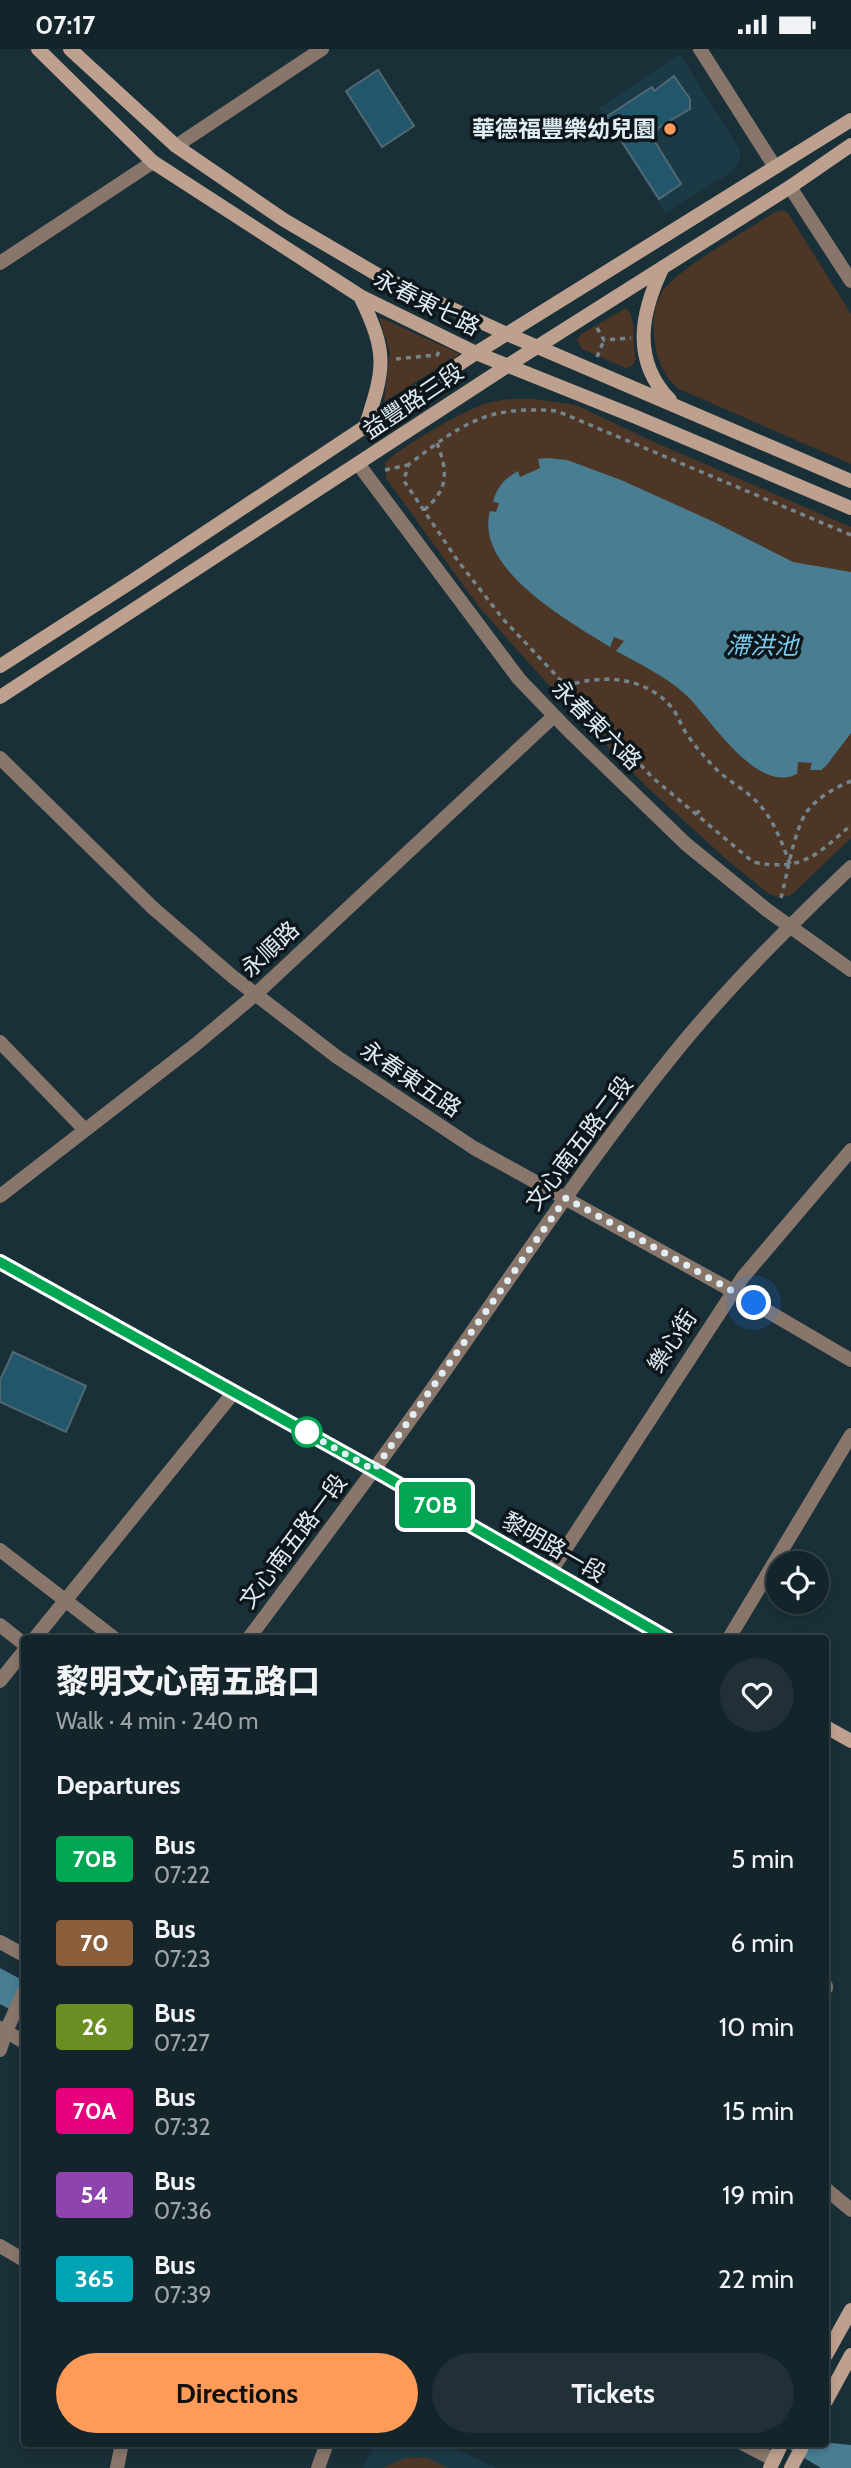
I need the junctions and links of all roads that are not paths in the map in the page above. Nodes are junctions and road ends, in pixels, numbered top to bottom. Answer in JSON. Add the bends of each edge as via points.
{"nodes":[{"id":1,"x":38,"y":49,"type":"edge"},
{"id":2,"x":70,"y":49,"type":"edge"},
{"id":3,"x":322,"y":49,"type":"edge"},
{"id":4,"x":699,"y":49,"type":"edge"},
{"id":5,"x":851,"y":120,"type":"edge"},
{"id":6,"x":851,"y":145,"type":"edge"},
{"id":7,"x":176,"y":146,"type":"junction"},
{"id":8,"x":153,"y":162,"type":"junction"},
{"id":9,"x":775,"y":167,"type":"junction"},
{"id":10,"x":790,"y":187,"type":"junction"},
{"id":11,"x":0,"y":263,"type":"edge"},
{"id":12,"x":663,"y":267,"type":"junction"},
{"id":13,"x":851,"y":281,"type":"edge"},
{"id":14,"x":360,"y":296,"type":"junction"},
{"id":15,"x":507,"y":334,"type":"junction"},
{"id":16,"x":538,"y":347,"type":"junction"},
{"id":17,"x":476,"y":353,"type":"junction"},
{"id":18,"x":507,"y":366,"type":"junction"},
{"id":19,"x":676,"y":405,"type":"junction"},
{"id":20,"x":365,"y":428,"type":"junction"},
{"id":21,"x":359,"y":465,"type":"junction"},
{"id":22,"x":851,"y":481,"type":"edge"},
{"id":23,"x":851,"y":508,"type":"edge"},
{"id":24,"x":0,"y":666,"type":"edge"},
{"id":25,"x":0,"y":697,"type":"edge"},
{"id":26,"x":554,"y":716,"type":"junction"},
{"id":27,"x":0,"y":758,"type":"edge"},
{"id":28,"x":851,"y":867,"type":"edge"},
{"id":29,"x":790,"y":927,"type":"junction"},
{"id":30,"x":851,"y":970,"type":"edge"},
{"id":31,"x":256,"y":994,"type":"junction"},
{"id":32,"x":0,"y":1042,"type":"edge"},
{"id":33,"x":85,"y":1130,"type":"junction"},
{"id":34,"x":851,"y":1150,"type":"edge"},
{"id":35,"x":0,"y":1196,"type":"edge"},
{"id":36,"x":566,"y":1198,"type":"junction"},
{"id":37,"x":0,"y":1261,"type":"edge"},
{"id":38,"x":733,"y":1291,"type":"junction"},
{"id":39,"x":851,"y":1360,"type":"edge"},
{"id":40,"x":234,"y":1391,"type":"junction"},
{"id":41,"x":851,"y":1434,"type":"edge"},
{"id":42,"x":374,"y":1470,"type":"junction"},
{"id":43,"x":0,"y":1550,"type":"edge"},
{"id":44,"x":551,"y":1571,"type":"junction"},
{"id":45,"x":66,"y":1599,"type":"junction"},
{"id":46,"x":0,"y":1625,"type":"edge"},
{"id":47,"x":37,"y":1635,"type":"edge"},
{"id":48,"x":110,"y":1635,"type":"edge"},
{"id":49,"x":251,"y":1635,"type":"edge"},
{"id":50,"x":662,"y":1635,"type":"edge"},
{"id":51,"x":731,"y":1635,"type":"edge"},
{"id":52,"x":21,"y":1642,"type":"edge"},
{"id":53,"x":21,"y":1655,"type":"edge"},
{"id":54,"x":0,"y":1681,"type":"edge"},
{"id":55,"x":829,"y":1729,"type":"edge"},
{"id":56,"x":851,"y":1741,"type":"edge"},
{"id":57,"x":0,"y":1942,"type":"edge"},
{"id":58,"x":21,"y":1953,"type":"edge"},
{"id":59,"x":21,"y":1998,"type":"edge"},
{"id":60,"x":5,"y":2028,"type":"edge"},
{"id":61,"x":21,"y":2040,"type":"edge"},
{"id":62,"x":0,"y":2050,"type":"edge"},
{"id":63,"x":829,"y":2192,"type":"edge"},
{"id":64,"x":851,"y":2210,"type":"edge"},
{"id":65,"x":0,"y":2246,"type":"edge"},
{"id":66,"x":21,"y":2257,"type":"edge"},
{"id":67,"x":851,"y":2310,"type":"edge"},
{"id":68,"x":829,"y":2350,"type":"edge"},
{"id":69,"x":851,"y":2355,"type":"edge"},
{"id":70,"x":829,"y":2395,"type":"edge"},
{"id":71,"x":121,"y":2447,"type":"edge"},
{"id":72,"x":326,"y":2447,"type":"edge"},
{"id":73,"x":752,"y":2447,"type":"edge"},
{"id":74,"x":802,"y":2447,"type":"edge"},
{"id":75,"x":776,"y":2456,"type":"edge"},
{"id":76,"x":792,"y":2466,"type":"edge"},
{"id":77,"x":117,"y":2468,"type":"edge"},
{"id":78,"x":318,"y":2468,"type":"edge"}],
"edges":[{"from":1,"to":8,"type":"street","name":"永春東七路"},
{"from":2,"to":7,"type":"street","name":"永春東七路"},
{"from":3,"to":7,"type":"street"},
{"from":4,"to":9,"type":"street"},
{"from":5,"to":9,"type":"street","name":"益豐路三段"},
{"from":6,"to":10,"type":"street","name":"益豐路三段"},
{"from":7,"to":15,"type":"street","name":"永春東七路","via":[[284,220],[378,275]]},
{"from":8,"to":11,"type":"street"},
{"from":8,"to":14,"type":"street","name":"永春東七路"},
{"from":9,"to":15,"type":"street","name":"益豐路三段"},
{"from":10,"to":12,"type":"street","name":"益豐路三段"},
{"from":10,"to":13,"type":"street"},
{"from":12,"to":16,"type":"street","name":"益豐路三段"},
{"from":12,"to":19,"type":"street","via":[[645,313],[642,337],[657,387]]},
{"from":14,"to":17,"type":"street","name":"永春東七路"},
{"from":14,"to":20,"type":"street","via":[[375,327],[381,356],[381,376]]},
{"from":15,"to":16,"type":"street","name":"永春東七路"},
{"from":15,"to":17,"type":"street","name":"益豐路三段"},
{"from":16,"to":18,"type":"street","name":"益豐路三段"},
{"from":16,"to":19,"type":"street","name":"永春東七路"},
{"from":17,"to":18,"type":"street","name":"永春東七路"},
{"from":17,"to":20,"type":"street","name":"益豐路三段"},
{"from":18,"to":21,"type":"street","name":"益豐路三段"},
{"from":18,"to":23,"type":"street","name":"永春東七路"},
{"from":19,"to":22,"type":"street","name":"永春東七路"},
{"from":20,"to":24,"type":"street","name":"益豐路三段"},
{"from":21,"to":25,"type":"street","name":"益豐路三段"},
{"from":21,"to":26,"type":"street","name":"永春東六路","via":[[519,679]]},
{"from":26,"to":29,"type":"street","name":"永春東六路","via":[[686,844]]},
{"from":26,"to":31,"type":"street","name":"永順路"},
{"from":27,"to":31,"type":"street","name":"永春東五路","via":[[153,908]]},
{"from":28,"to":29,"type":"street","name":"文心南五路二段"},
{"from":29,"to":30,"type":"street","name":"永春東六路"},
{"from":29,"to":36,"type":"street","name":"文心南五路二段","via":[[685,1041]]},
{"from":31,"to":33,"type":"street","name":"永順路"},
{"from":31,"to":36,"type":"street","name":"永春東五路","via":[[414,1110]]},
{"from":32,"to":33,"type":"street"},
{"from":33,"to":35,"type":"street","name":"永順路"},
{"from":34,"to":38,"type":"street","name":"樂心街"},
{"from":36,"to":38,"type":"street","name":"永春東五路"},
{"from":36,"to":42,"type":"street","name":"文心南五路二段"},
{"from":37,"to":40,"type":"street","name":"黎明路一段"},
{"from":38,"to":39,"type":"street","name":"永春東五路"},
{"from":38,"to":44,"type":"street","name":"樂心街"},
{"from":40,"to":42,"type":"street","name":"黎明路一段"},
{"from":40,"to":45,"type":"street"},
{"from":41,"to":51,"type":"street"},
{"from":42,"to":44,"type":"street","name":"黎明路一段"},
{"from":42,"to":49,"type":"street","name":"文心南五路一段"},
{"from":43,"to":45,"type":"street"},
{"from":44,"to":50,"type":"street","name":"黎明路一段"},
{"from":45,"to":47,"type":"street"},
{"from":45,"to":48,"type":"street"},
{"from":46,"to":52,"type":"street"},
{"from":53,"to":54,"type":"street"},
{"from":55,"to":56,"type":"street"},
{"from":57,"to":58,"type":"street"},
{"from":59,"to":60,"type":"street"},
{"from":60,"to":61,"type":"street"},
{"from":60,"to":62,"type":"street"},
{"from":63,"to":64,"type":"street"},
{"from":65,"to":66,"type":"street"},
{"from":67,"to":68,"type":"street"},
{"from":69,"to":70,"type":"street"},
{"from":71,"to":77,"type":"street"},
{"from":72,"to":78,"type":"street"},
{"from":73,"to":75,"type":"street"},
{"from":74,"to":76,"type":"street"}]}
